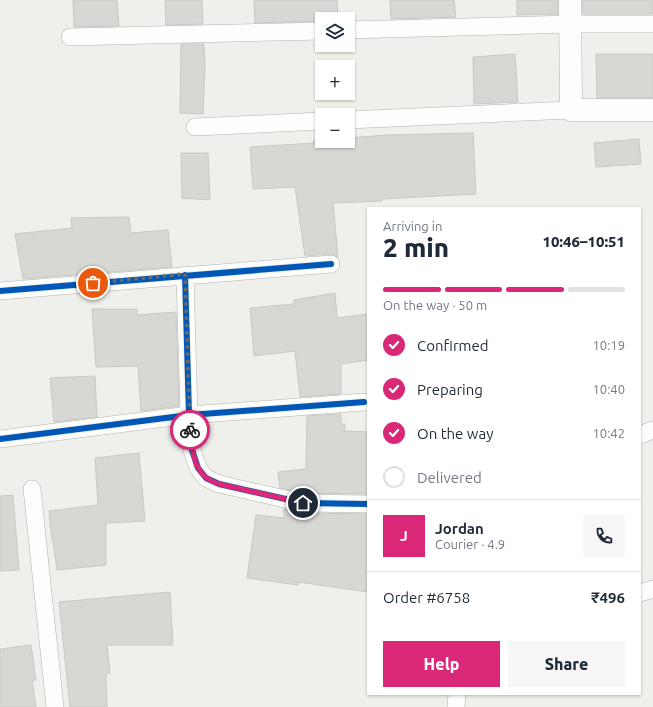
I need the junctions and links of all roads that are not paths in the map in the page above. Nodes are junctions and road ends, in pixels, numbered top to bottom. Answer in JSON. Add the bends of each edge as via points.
{"nodes":[{"id":1,"x":570,"y":0,"type":"edge"},
{"id":2,"x":570,"y":24,"type":"junction"},
{"id":3,"x":653,"y":24,"type":"edge"},
{"id":4,"x":355,"y":30,"type":"edge"},
{"id":5,"x":315,"y":31,"type":"edge"},
{"id":6,"x":70,"y":37,"type":"dead end"},
{"id":7,"x":571,"y":110,"type":"junction"},
{"id":8,"x":653,"y":110,"type":"edge"},
{"id":9,"x":355,"y":120,"type":"edge"},
{"id":10,"x":315,"y":121,"type":"edge"},
{"id":11,"x":195,"y":127,"type":"dead end"},
{"id":12,"x":331,"y":264,"type":"dead end"},
{"id":13,"x":185,"y":274,"type":"junction"},
{"id":14,"x":0,"y":291,"type":"edge"},
{"id":15,"x":364,"y":402,"type":"dead end"},
{"id":16,"x":189,"y":415,"type":"junction"},
{"id":17,"x":653,"y":430,"type":"edge"},
{"id":18,"x":641,"y":435,"type":"edge"},
{"id":19,"x":0,"y":439,"type":"edge"},
{"id":20,"x":32,"y":489,"type":"dead end"},
{"id":21,"x":367,"y":504,"type":"edge"},
{"id":22,"x":653,"y":589,"type":"edge"},
{"id":23,"x":641,"y":593,"type":"edge"},
{"id":24,"x":457,"y":695,"type":"edge"},
{"id":25,"x":55,"y":707,"type":"edge"},
{"id":26,"x":456,"y":707,"type":"edge"}],
"edges":[{"from":1,"to":2,"type":"street"},
{"from":2,"to":3,"type":"street"},
{"from":2,"to":4,"type":"street"},
{"from":2,"to":7,"type":"street"},
{"from":5,"to":6,"type":"street"},
{"from":7,"to":8,"type":"street"},
{"from":7,"to":9,"type":"street"},
{"from":10,"to":11,"type":"street"},
{"from":12,"to":13,"type":"street"},
{"from":13,"to":14,"type":"street"},
{"from":13,"to":16,"type":"street"},
{"from":15,"to":16,"type":"street"},
{"from":16,"to":19,"type":"street"},
{"from":16,"to":21,"type":"street","via":[[192,450],[198,468],[206,478],[219,484],[303,503]]},
{"from":17,"to":18,"type":"street"},
{"from":20,"to":25,"type":"street"},
{"from":22,"to":23,"type":"street"},
{"from":24,"to":26,"type":"street"}]}
